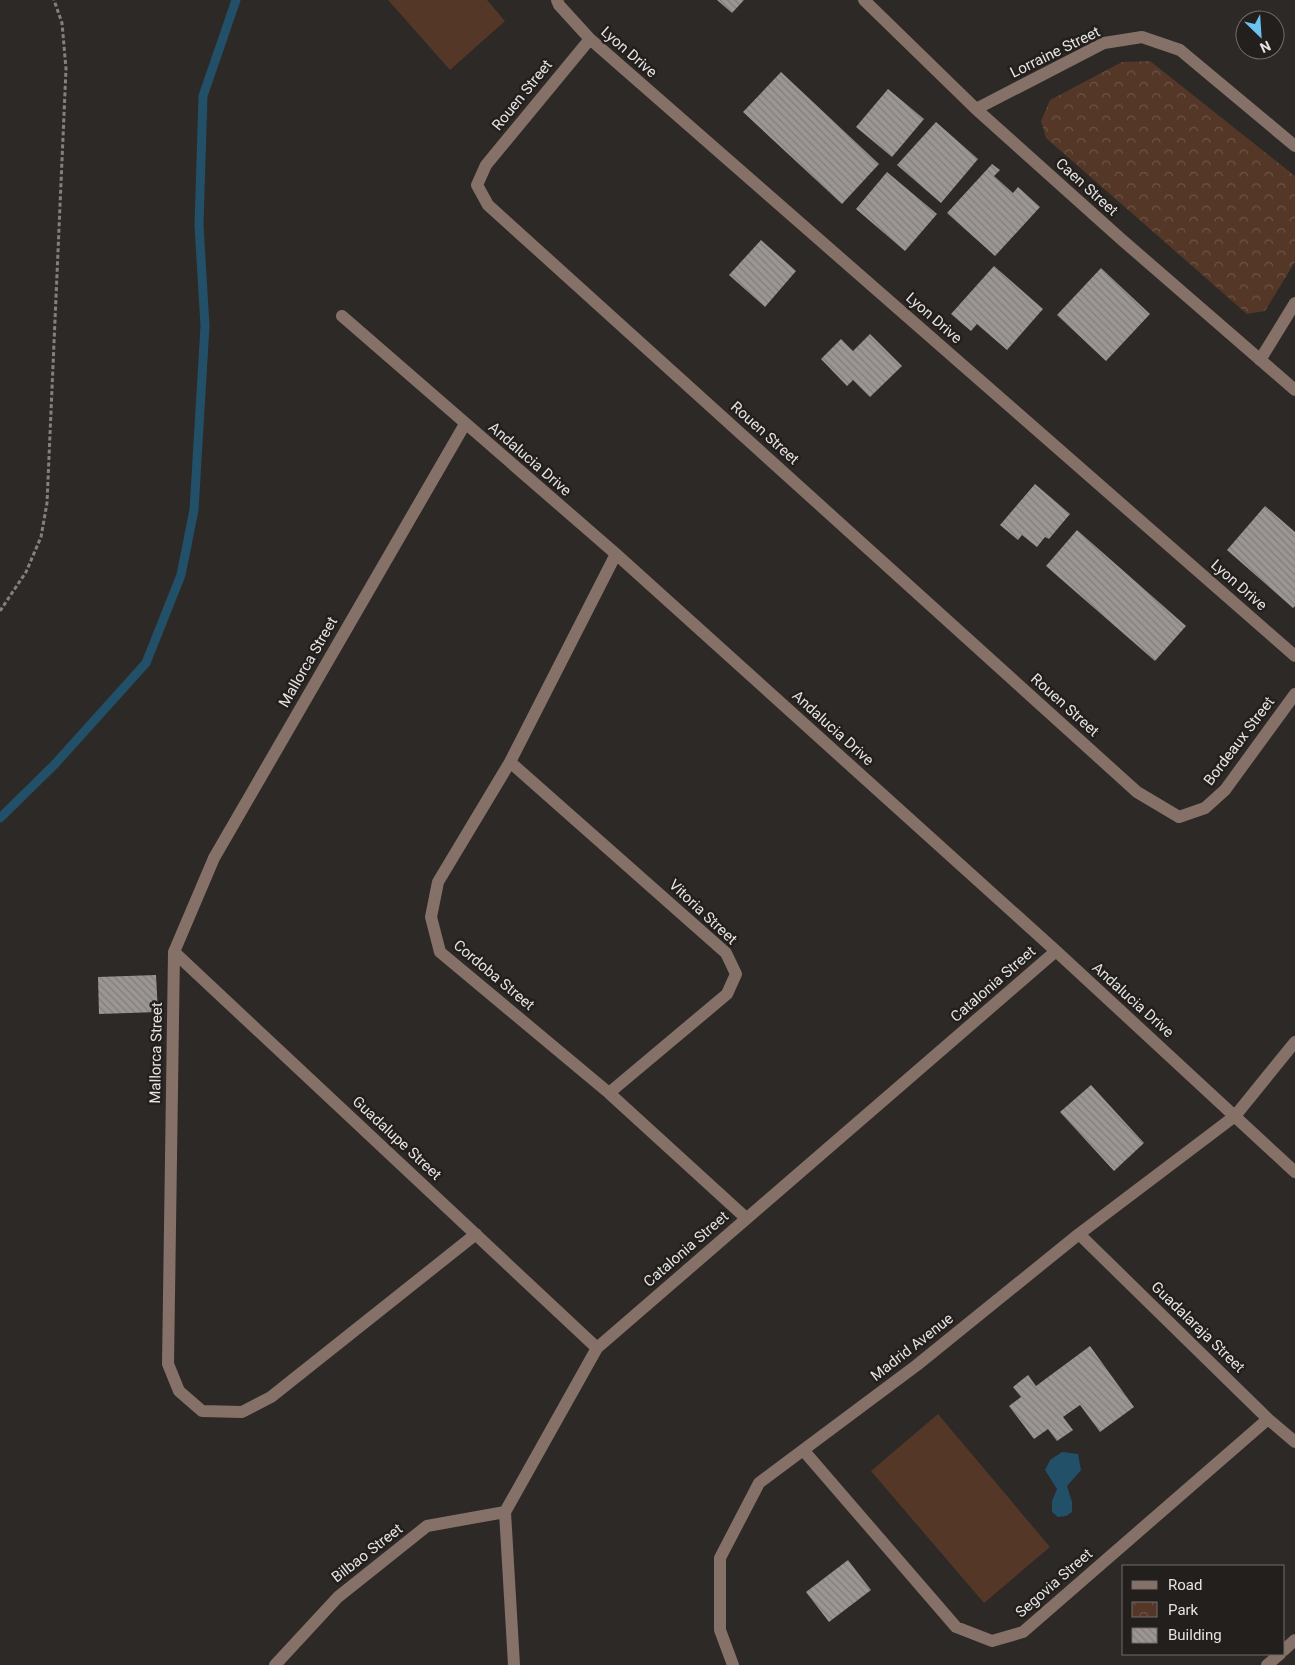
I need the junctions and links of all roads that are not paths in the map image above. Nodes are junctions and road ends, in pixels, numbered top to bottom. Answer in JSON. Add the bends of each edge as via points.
{"nodes":[{"id":1,"x":557,"y":0,"type":"edge"},
{"id":2,"x":864,"y":0,"type":"edge"},
{"id":3,"x":590,"y":39,"type":"junction"},
{"id":4,"x":976,"y":110,"type":"junction"},
{"id":5,"x":1295,"y":146,"type":"edge"},
{"id":6,"x":1295,"y":303,"type":"edge"},
{"id":7,"x":342,"y":316,"type":"dead end"},
{"id":8,"x":1260,"y":360,"type":"junction"},
{"id":9,"x":1295,"y":390,"type":"edge"},
{"id":10,"x":464,"y":424,"type":"junction"},
{"id":11,"x":616,"y":554,"type":"junction"},
{"id":12,"x":1295,"y":656,"type":"edge"},
{"id":13,"x":1295,"y":694,"type":"edge"},
{"id":14,"x":510,"y":762,"type":"junction"},
{"id":15,"x":1179,"y":817,"type":"joint"},
{"id":16,"x":1056,"y":951,"type":"junction"},
{"id":17,"x":174,"y":952,"type":"junction"},
{"id":18,"x":1295,"y":1042,"type":"edge"},
{"id":19,"x":609,"y":1093,"type":"junction"},
{"id":20,"x":1236,"y":1116,"type":"junction"},
{"id":21,"x":1295,"y":1172,"type":"edge"},
{"id":22,"x":746,"y":1218,"type":"junction"},
{"id":23,"x":476,"y":1234,"type":"junction"},
{"id":24,"x":1079,"y":1234,"type":"junction"},
{"id":25,"x":597,"y":1348,"type":"junction"},
{"id":26,"x":1268,"y":1419,"type":"junction"},
{"id":27,"x":1295,"y":1442,"type":"edge"},
{"id":28,"x":804,"y":1451,"type":"junction"},
{"id":29,"x":505,"y":1512,"type":"junction"},
{"id":30,"x":1295,"y":1640,"type":"edge"},
{"id":31,"x":1285,"y":1649,"type":"edge"},
{"id":32,"x":1279,"y":1655,"type":"edge"},
{"id":33,"x":275,"y":1665,"type":"edge"},
{"id":34,"x":514,"y":1665,"type":"edge"},
{"id":35,"x":733,"y":1665,"type":"edge"},
{"id":36,"x":1267,"y":1665,"type":"edge"}],
"edges":[{"from":1,"to":3,"type":"street","name":"Lyon Drive"},
{"from":2,"to":4,"type":"street","name":"Caen Street"},
{"from":3,"to":12,"type":"street","name":"Lyon Drive"},
{"from":3,"to":15,"type":"street","name":"Rouen Street","via":[[486,165],[477,185],[488,205],[1138,792]]},
{"from":4,"to":5,"type":"street","name":"Lorraine Street","via":[[1104,43],[1142,37],[1180,50]]},
{"from":4,"to":8,"type":"street","name":"Caen Street"},
{"from":6,"to":8,"type":"street"},
{"from":7,"to":10,"type":"street","name":"Andalucia Drive"},
{"from":8,"to":9,"type":"street","name":"Caen Street"},
{"from":10,"to":11,"type":"street","name":"Andalucia Drive"},
{"from":10,"to":17,"type":"street","name":"Mallorca Street","via":[[214,858]]},
{"from":11,"to":14,"type":"street","name":"Cordoba Street"},
{"from":11,"to":16,"type":"street","name":"Andalucia Drive"},
{"from":13,"to":15,"type":"street","name":"Bordeaux Street","via":[[1225,790],[1205,808]]},
{"from":14,"to":19,"type":"street","name":"Cordoba Street","via":[[438,882],[431,917],[440,952]]},
{"from":14,"to":19,"type":"street","name":"Vitoria Street","via":[[726,953],[736,974],[727,994]]},
{"from":16,"to":20,"type":"street","name":"Andalucia Drive"},
{"from":16,"to":22,"type":"street","name":"Catalonia Street"},
{"from":17,"to":23,"type":"street","name":"Guadalupe Street"},
{"from":17,"to":23,"type":"street","name":"Mallorca Street","via":[[168,1364],[179,1391],[202,1411],[242,1412],[271,1397]]},
{"from":18,"to":20,"type":"street","name":"Madrid Avenue"},
{"from":19,"to":22,"type":"street","name":"Cordoba Street"},
{"from":20,"to":21,"type":"street","name":"Andalucia Drive"},
{"from":20,"to":24,"type":"street","name":"Madrid Avenue"},
{"from":22,"to":25,"type":"street","name":"Catalonia Street"},
{"from":23,"to":25,"type":"street","name":"Guadalupe Street"},
{"from":24,"to":26,"type":"street","name":"Guadalaraja Street"},
{"from":24,"to":28,"type":"street","name":"Madrid Avenue"},
{"from":25,"to":29,"type":"street","name":"Catalonia Street"},
{"from":26,"to":27,"type":"street","name":"Guadalaraja Street"},
{"from":26,"to":28,"type":"street","name":"Segovia Street","via":[[1024,1632],[992,1642],[956,1627]]},
{"from":28,"to":35,"type":"street","name":"Madrid Avenue","via":[[759,1483],[720,1558],[720,1630]]},
{"from":29,"to":33,"type":"street","name":"Bilbao Street","via":[[427,1526],[338,1597]]},
{"from":29,"to":34,"type":"street"},
{"from":30,"to":31,"type":"street"},
{"from":32,"to":36,"type":"street"}]}
